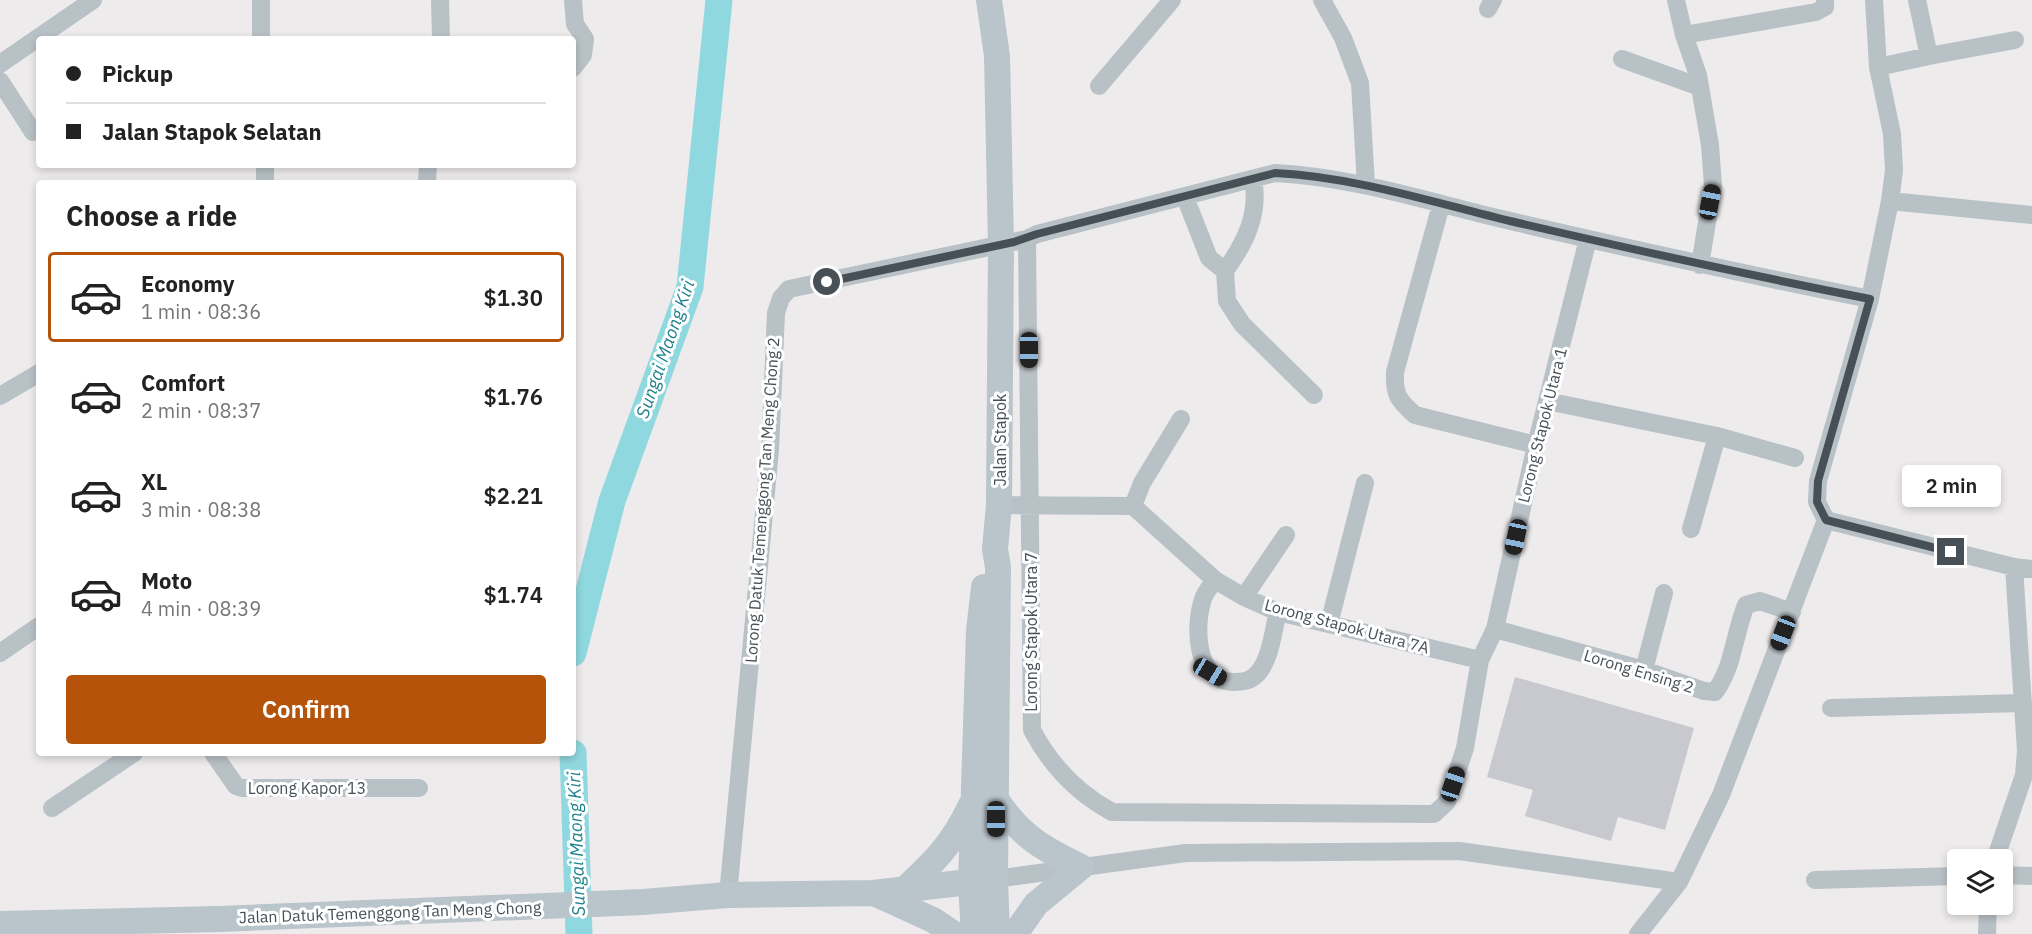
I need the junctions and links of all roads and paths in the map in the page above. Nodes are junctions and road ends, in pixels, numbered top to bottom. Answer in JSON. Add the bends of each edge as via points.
{"nodes":[{"id":1,"x":93,"y":0,"type":"edge"},
{"id":2,"x":261,"y":0,"type":"edge"},
{"id":3,"x":440,"y":0,"type":"edge"},
{"id":4,"x":573,"y":0,"type":"edge"},
{"id":5,"x":989,"y":0,"type":"edge"},
{"id":6,"x":1172,"y":0,"type":"edge"},
{"id":7,"x":1322,"y":0,"type":"edge"},
{"id":8,"x":1676,"y":0,"type":"edge"},
{"id":9,"x":1825,"y":0,"type":"edge"},
{"id":10,"x":1874,"y":0,"type":"edge"},
{"id":11,"x":1917,"y":0,"type":"edge"},
{"id":12,"x":1684,"y":35,"type":"junction"},
{"id":13,"x":41,"y":36,"type":"edge"},
{"id":14,"x":261,"y":36,"type":"edge"},
{"id":15,"x":441,"y":36,"type":"edge"},
{"id":16,"x":36,"y":39,"type":"edge"},
{"id":17,"x":2015,"y":40,"type":"dead end"},
{"id":18,"x":1929,"y":56,"type":"junction"},
{"id":19,"x":1622,"y":59,"type":"dead end"},
{"id":20,"x":0,"y":64,"type":"edge"},
{"id":21,"x":576,"y":64,"type":"edge"},
{"id":22,"x":1878,"y":67,"type":"junction"},
{"id":23,"x":0,"y":81,"type":"edge"},
{"id":24,"x":1099,"y":86,"type":"dead end"},
{"id":25,"x":1700,"y":87,"type":"junction"},
{"id":26,"x":33,"y":132,"type":"dead end"},
{"id":27,"x":1253,"y":179,"type":"junction"},
{"id":28,"x":1366,"y":185,"type":"junction"},
{"id":29,"x":1185,"y":197,"type":"junction"},
{"id":30,"x":1890,"y":201,"type":"junction"},
{"id":31,"x":1441,"y":205,"type":"junction"},
{"id":32,"x":2032,"y":215,"type":"edge"},
{"id":33,"x":1027,"y":239,"type":"junction"},
{"id":34,"x":1588,"y":239,"type":"junction"},
{"id":35,"x":1001,"y":245,"type":"junction"},
{"id":36,"x":1700,"y":265,"type":"junction"},
{"id":37,"x":1224,"y":271,"type":"junction"},
{"id":38,"x":1870,"y":299,"type":"junction"},
{"id":39,"x":36,"y":375,"type":"edge"},
{"id":40,"x":1314,"y":395,"type":"dead end"},
{"id":41,"x":0,"y":396,"type":"edge"},
{"id":42,"x":1547,"y":401,"type":"junction"},
{"id":43,"x":1181,"y":419,"type":"dead end"},
{"id":44,"x":1718,"y":436,"type":"junction"},
{"id":45,"x":1536,"y":445,"type":"junction"},
{"id":46,"x":1795,"y":458,"type":"dead end"},
{"id":47,"x":1365,"y":483,"type":"dead end"},
{"id":48,"x":1030,"y":504,"type":"junction"},
{"id":49,"x":999,"y":505,"type":"junction"},
{"id":50,"x":1133,"y":506,"type":"junction"},
{"id":51,"x":1826,"y":520,"type":"junction"},
{"id":52,"x":1691,"y":528,"type":"dead end"},
{"id":53,"x":1287,"y":535,"type":"dead end"},
{"id":54,"x":995,"y":549,"type":"junction"},
{"id":55,"x":2013,"y":567,"type":"junction"},
{"id":56,"x":2032,"y":569,"type":"edge"},
{"id":57,"x":1215,"y":580,"type":"junction"},
{"id":58,"x":1664,"y":593,"type":"dead end"},
{"id":59,"x":1244,"y":597,"type":"junction"},
{"id":60,"x":1278,"y":612,"type":"junction"},
{"id":61,"x":1791,"y":612,"type":"junction"},
{"id":62,"x":1329,"y":624,"type":"junction"},
{"id":63,"x":36,"y":628,"type":"edge"},
{"id":64,"x":1495,"y":629,"type":"junction"},
{"id":65,"x":0,"y":653,"type":"edge"},
{"id":66,"x":1480,"y":660,"type":"junction"},
{"id":67,"x":1644,"y":670,"type":"junction"},
{"id":68,"x":2023,"y":703,"type":"junction"},
{"id":69,"x":1831,"y":708,"type":"dead end"},
{"id":70,"x":130,"y":756,"type":"edge"},
{"id":71,"x":215,"y":756,"type":"edge"},
{"id":72,"x":2028,"y":775,"type":"edge"},
{"id":73,"x":975,"y":780,"type":"junction"},
{"id":74,"x":419,"y":788,"type":"dead end"},
{"id":75,"x":996,"y":799,"type":"junction"},
{"id":76,"x":52,"y":808,"type":"dead end"},
{"id":77,"x":1434,"y":814,"type":"joint"},
{"id":78,"x":1999,"y":849,"type":"edge"},
{"id":79,"x":1081,"y":867,"type":"junction"},
{"id":80,"x":2013,"y":875,"type":"edge"},
{"id":81,"x":1947,"y":876,"type":"edge"},
{"id":82,"x":2032,"y":876,"type":"edge"},
{"id":83,"x":1815,"y":880,"type":"dead end"},
{"id":84,"x":983,"y":881,"type":"junction"},
{"id":85,"x":1679,"y":882,"type":"junction"},
{"id":86,"x":903,"y":891,"type":"junction"},
{"id":87,"x":873,"y":893,"type":"junction"},
{"id":88,"x":728,"y":895,"type":"junction"},
{"id":89,"x":1988,"y":915,"type":"edge"},
{"id":90,"x":0,"y":924,"type":"edge"},
{"id":91,"x":1641,"y":933,"type":"edge"},
{"id":92,"x":954,"y":934,"type":"edge"},
{"id":93,"x":974,"y":934,"type":"edge"},
{"id":94,"x":997,"y":934,"type":"edge"},
{"id":95,"x":1015,"y":934,"type":"edge"},
{"id":96,"x":1987,"y":934,"type":"edge"}],
"edges":[{"from":1,"to":13,"type":"street"},
{"from":2,"to":14,"type":"street"},
{"from":3,"to":15,"type":"street"},
{"from":4,"to":21,"type":"street","via":[[575,24],[585,39],[583,55]]},
{"from":5,"to":35,"type":"main road","name":"Jalan Stapok","via":[[997,56]]},
{"from":6,"to":24,"type":"street"},
{"from":7,"to":28,"type":"street","via":[[1343,38],[1360,83]]},
{"from":8,"to":12,"type":"street"},
{"from":9,"to":12,"type":"street","via":[[1825,7],[1816,12]]},
{"from":10,"to":22,"type":"street"},
{"from":11,"to":18,"type":"street"},
{"from":12,"to":25,"type":"street"},
{"from":16,"to":20,"type":"street"},
{"from":17,"to":18,"type":"street"},
{"from":18,"to":22,"type":"street"},
{"from":19,"to":25,"type":"street"},
{"from":22,"to":30,"type":"street","via":[[1892,134],[1894,170]]},
{"from":23,"to":26,"type":"street"},
{"from":25,"to":36,"type":"street","via":[[1713,186]]},
{"from":27,"to":28,"type":"street","name":"Lorong Datuk Temenggong Tan Meng Chong 2","via":[[1275,173],[1305,174]]},
{"from":27,"to":29,"type":"street","name":"Lorong Datuk Temenggong Tan Meng Chong 2"},
{"from":27,"to":37,"type":"street","via":[[1256,192],[1243,246]]},
{"from":28,"to":31,"type":"street","name":"Lorong Datuk Temenggong Tan Meng Chong 2"},
{"from":29,"to":33,"type":"street","name":"Lorong Datuk Temenggong Tan Meng Chong 2"},
{"from":29,"to":37,"type":"street","via":[[1209,258]]},
{"from":30,"to":32,"type":"street"},
{"from":30,"to":38,"type":"street"},
{"from":31,"to":34,"type":"street","name":"Lorong Datuk Temenggong Tan Meng Chong 2"},
{"from":31,"to":45,"type":"street","via":[[1395,372],[1400,402],[1415,414]]},
{"from":33,"to":35,"type":"street","name":"Lorong Datuk Temenggong Tan Meng Chong 2"},
{"from":33,"to":48,"type":"street","name":"Lorong Stapok Utara 7"},
{"from":34,"to":36,"type":"street","name":"Lorong Datuk Temenggong Tan Meng Chong 2"},
{"from":34,"to":42,"type":"street","name":"Lorong Stapok Utara 1"},
{"from":35,"to":49,"type":"main road","name":"Jalan Stapok"},
{"from":35,"to":88,"type":"street","name":"Lorong Datuk Temenggong Tan Meng Chong 2","via":[[789,289],[781,298],[776,313],[770,450]]},
{"from":36,"to":38,"type":"street","name":"Lorong Datuk Temenggong Tan Meng Chong 2"},
{"from":37,"to":40,"type":"street","via":[[1227,301],[1237,317]]},
{"from":38,"to":51,"type":"street","via":[[1818,481],[1817,502]]},
{"from":39,"to":41,"type":"street"},
{"from":42,"to":44,"type":"street"},
{"from":42,"to":45,"type":"street","name":"Lorong Stapok Utara 1"},
{"from":43,"to":50,"type":"street","via":[[1142,483]]},
{"from":44,"to":46,"type":"street"},
{"from":44,"to":52,"type":"street"},
{"from":45,"to":64,"type":"street","name":"Lorong Stapok Utara 1"},
{"from":47,"to":62,"type":"street"},
{"from":48,"to":49,"type":"street"},
{"from":48,"to":50,"type":"street"},
{"from":48,"to":77,"type":"street","name":"Lorong Stapok Utara 7","via":[[1032,730],[1057,768],[1079,789],[1112,812]]},
{"from":49,"to":54,"type":"main road","name":"Jalan Stapok"},
{"from":50,"to":57,"type":"street","name":"Lorong Stapok Utara 7A"},
{"from":51,"to":55,"type":"street"},
{"from":51,"to":61,"type":"street"},
{"from":53,"to":59,"type":"street"},
{"from":54,"to":73,"type":"main road","via":[[986,567],[978,631]]},
{"from":54,"to":75,"type":"main road","name":"Jalan Stapok"},
{"from":55,"to":56,"type":"street"},
{"from":55,"to":68,"type":"street"},
{"from":57,"to":59,"type":"street","name":"Lorong Stapok Utara 7A"},
{"from":57,"to":60,"type":"street","via":[[1201,608],[1199,650],[1210,672],[1225,681],[1245,682],[1258,673],[1266,659]]},
{"from":58,"to":67,"type":"street"},
{"from":59,"to":60,"type":"street","name":"Lorong Stapok Utara 7A"},
{"from":60,"to":62,"type":"street","name":"Lorong Stapok Utara 7A"},
{"from":61,"to":67,"type":"street","name":"Lorong Ensing 2","via":[[1760,601],[1746,605],[1724,681],[1715,692]]},
{"from":61,"to":85,"type":"street","via":[[1721,795]]},
{"from":62,"to":66,"type":"street","name":"Lorong Stapok Utara 7A"},
{"from":63,"to":65,"type":"street"},
{"from":64,"to":66,"type":"street","name":"Lorong Stapok Utara 1"},
{"from":64,"to":67,"type":"street","name":"Lorong Ensing 2"},
{"from":66,"to":77,"type":"street","name":"Lorong Stapok Utara 1","via":[[1465,748],[1447,802]]},
{"from":68,"to":69,"type":"street"},
{"from":68,"to":72,"type":"street"},
{"from":70,"to":76,"type":"street"},
{"from":71,"to":74,"type":"street","name":"Lorong Kapor 13","via":[[236,786],[242,788]]},
{"from":72,"to":78,"type":"street"},
{"from":73,"to":84,"type":"main road"},
{"from":73,"to":86,"type":"main road","via":[[974,800],[957,834]]},
{"from":75,"to":79,"type":"main road","via":[[1009,820],[1032,841]]},
{"from":75,"to":84,"type":"main road","name":"Jalan Stapok"},
{"from":79,"to":84,"type":"street"},
{"from":79,"to":85,"type":"street","via":[[1186,853],[1459,851]]},
{"from":79,"to":95,"type":"main road","via":[[1036,904]]},
{"from":80,"to":82,"type":"street"},
{"from":81,"to":83,"type":"street"},
{"from":84,"to":86,"type":"main road","name":"Jalan Datuk Temenggong Tan Meng Chong"},
{"from":84,"to":93,"type":"main road"},
{"from":84,"to":94,"type":"main road"},
{"from":85,"to":91,"type":"street"},
{"from":86,"to":87,"type":"main road","name":"Jalan Datuk Temenggong Tan Meng Chong"},
{"from":87,"to":88,"type":"main road","name":"Jalan Datuk Temenggong Tan Meng Chong"},
{"from":87,"to":92,"type":"main road","via":[[933,920]]},
{"from":88,"to":90,"type":"main road","name":"Jalan Datuk Temenggong Tan Meng Chong","via":[[501,908]]},
{"from":89,"to":96,"type":"street"}]}
